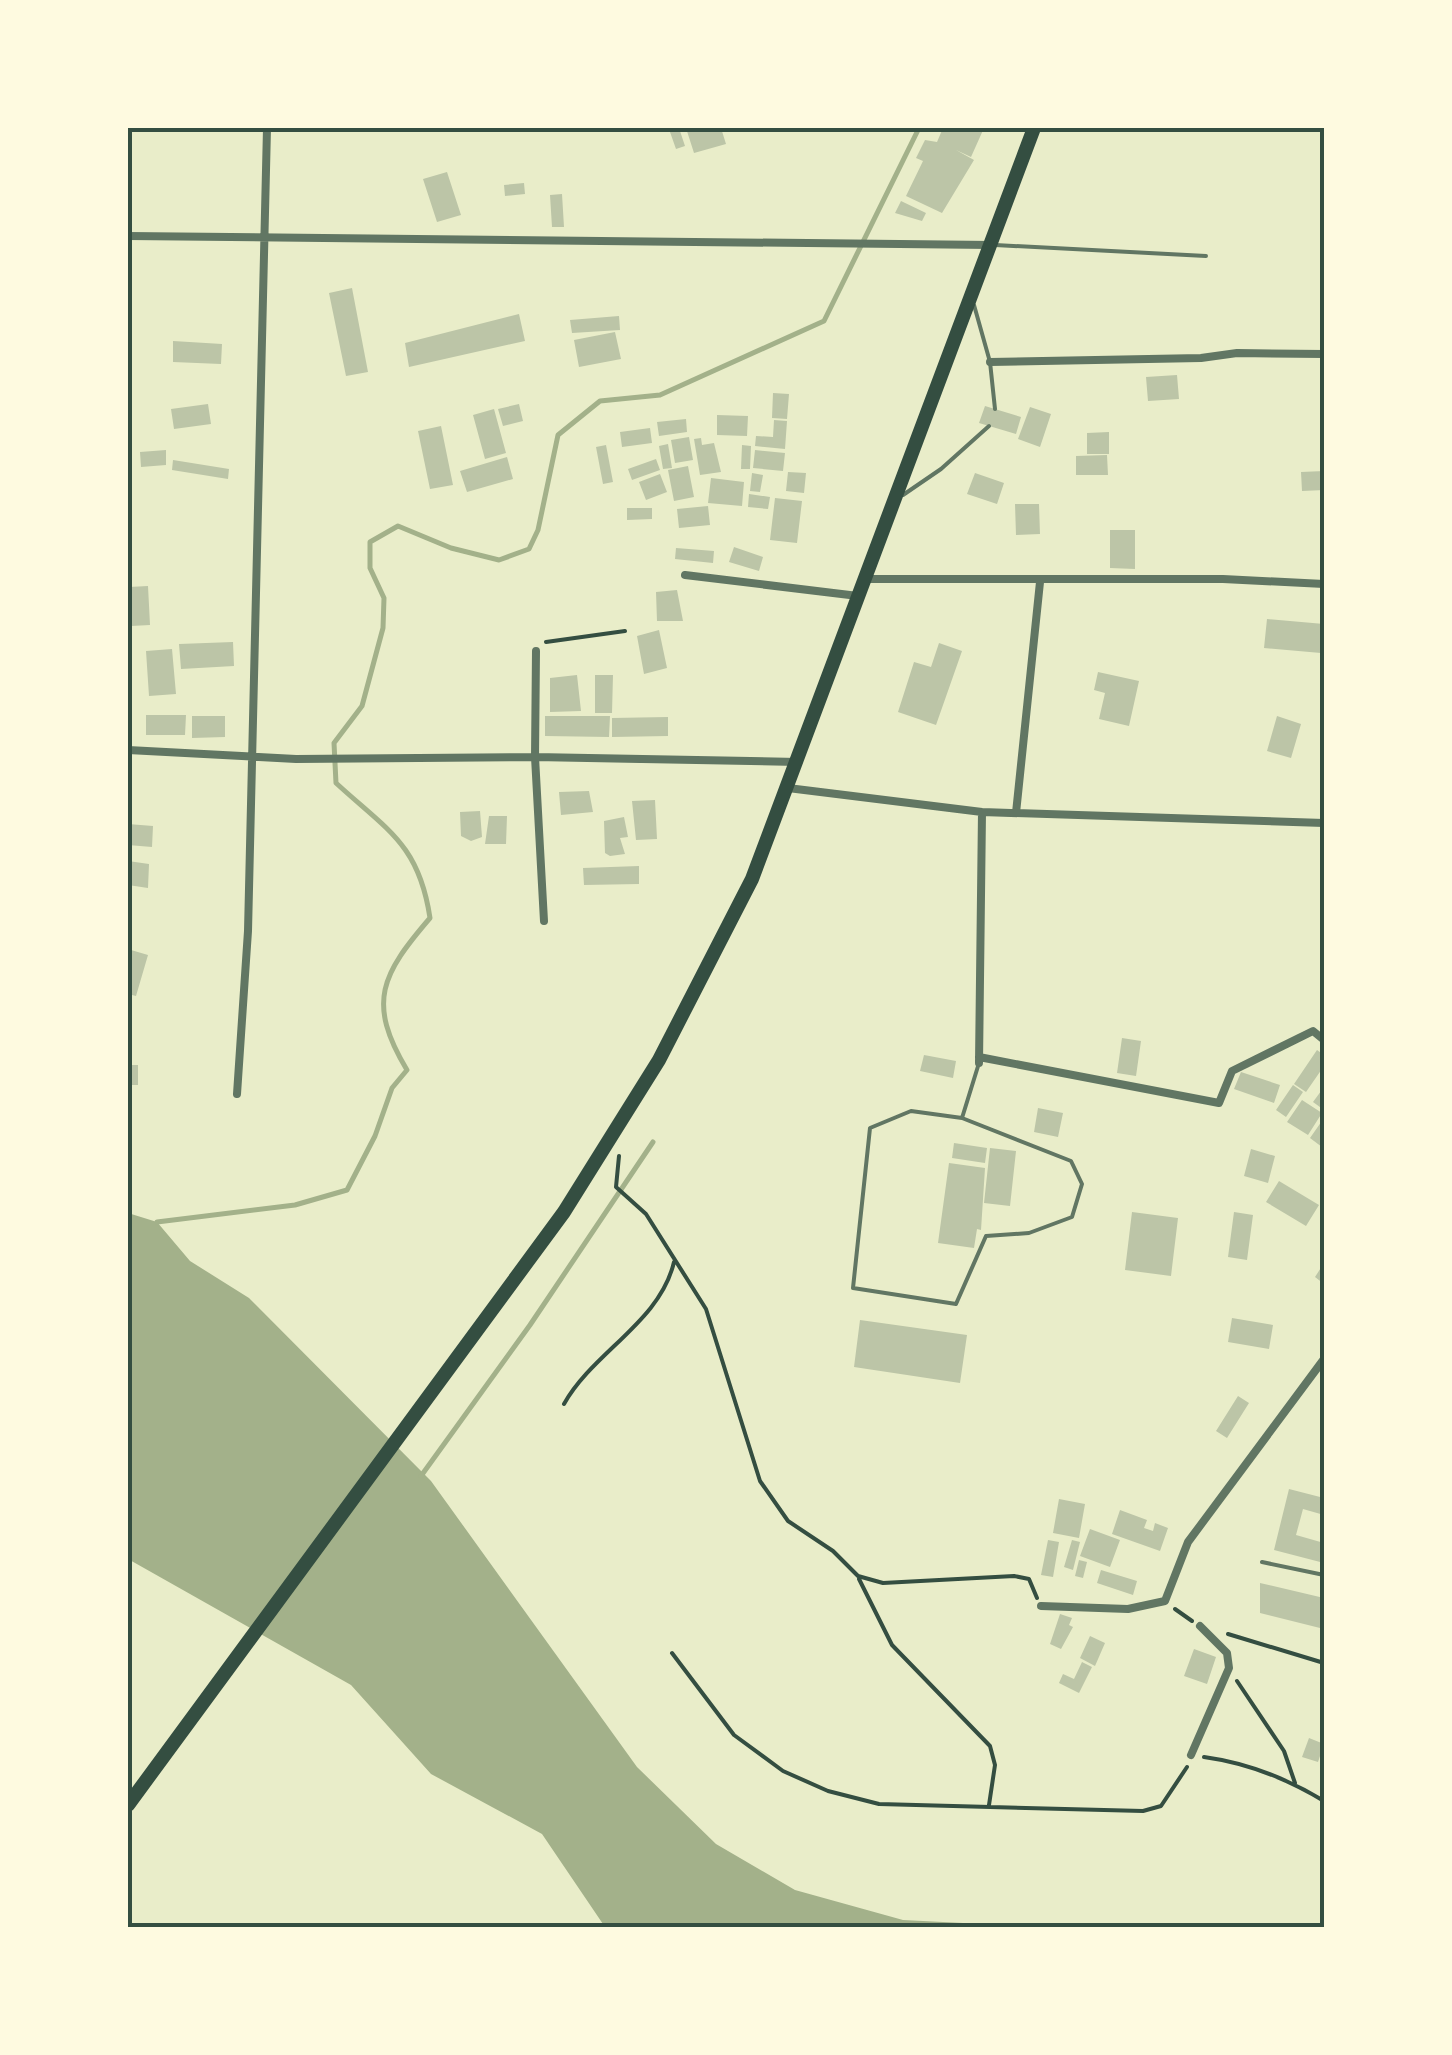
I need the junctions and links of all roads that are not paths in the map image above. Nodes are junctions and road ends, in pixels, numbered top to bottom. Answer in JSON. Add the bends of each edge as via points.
{"nodes":[{"id":1,"x":266,"y":128,"type":"edge"},
{"id":2,"x":1034,"y":128,"type":"edge"},
{"id":3,"x":268,"y":235,"type":"junction"},
{"id":4,"x":128,"y":236,"type":"edge"},
{"id":5,"x":991,"y":244,"type":"junction"},
{"id":6,"x":1206,"y":256,"type":"dead end"},
{"id":7,"x":971,"y":296,"type":"junction"},
{"id":8,"x":1324,"y":354,"type":"edge"},
{"id":9,"x":990,"y":362,"type":"junction"},
{"id":10,"x":995,"y":409,"type":"dead end"},
{"id":11,"x":989,"y":426,"type":"dead end"},
{"id":12,"x":894,"y":501,"type":"junction"},
{"id":13,"x":685,"y":575,"type":"dead end"},
{"id":14,"x":864,"y":579,"type":"junction"},
{"id":15,"x":1040,"y":582,"type":"junction"},
{"id":16,"x":1324,"y":584,"type":"edge"},
{"id":17,"x":858,"y":596,"type":"junction"},
{"id":18,"x":536,"y":651,"type":"road end"},
{"id":19,"x":128,"y":750,"type":"edge"},
{"id":20,"x":248,"y":755,"type":"junction"},
{"id":21,"x":534,"y":757,"type":"junction"},
{"id":22,"x":798,"y":762,"type":"junction"},
{"id":23,"x":788,"y":788,"type":"junction"},
{"id":24,"x":982,"y":812,"type":"junction"},
{"id":25,"x":1016,"y":813,"type":"junction"},
{"id":26,"x":1324,"y":823,"type":"edge"},
{"id":27,"x":544,"y":921,"type":"dead end"},
{"id":28,"x":1324,"y":1040,"type":"edge"},
{"id":29,"x":979,"y":1060,"type":"junction"},
{"id":30,"x":237,"y":1094,"type":"dead end"},
{"id":31,"x":962,"y":1118,"type":"junction"},
{"id":32,"x":1324,"y":1359,"type":"edge"},
{"id":33,"x":1262,"y":1562,"type":"dead end"},
{"id":34,"x":1324,"y":1575,"type":"edge"},
{"id":35,"x":1041,"y":1606,"type":"road end"},
{"id":36,"x":1200,"y":1626,"type":"road end"},
{"id":37,"x":1191,"y":1756,"type":"road end"},
{"id":38,"x":128,"y":1804,"type":"edge"}],
"edges":[{"from":1,"to":3,"type":"street"},
{"from":2,"to":5,"type":"highway"},
{"from":3,"to":4,"type":"street"},
{"from":3,"to":5,"type":"street"},
{"from":3,"to":20,"type":"street"},
{"from":5,"to":6,"type":"lane"},
{"from":5,"to":7,"type":"highway"},
{"from":7,"to":9,"type":"lane"},
{"from":7,"to":12,"type":"highway"},
{"from":8,"to":9,"type":"street"},
{"from":9,"to":10,"type":"lane"},
{"from":11,"to":12,"type":"lane"},
{"from":12,"to":14,"type":"highway"},
{"from":13,"to":17,"type":"street"},
{"from":14,"to":15,"type":"street"},
{"from":14,"to":17,"type":"highway"},
{"from":15,"to":16,"type":"street"},
{"from":15,"to":25,"type":"street"},
{"from":17,"to":22,"type":"highway"},
{"from":18,"to":21,"type":"street"},
{"from":19,"to":20,"type":"street"},
{"from":20,"to":21,"type":"street"},
{"from":20,"to":30,"type":"street","via":[[248,931]]},
{"from":21,"to":22,"type":"street"},
{"from":21,"to":27,"type":"street"},
{"from":22,"to":23,"type":"highway"},
{"from":23,"to":24,"type":"street"},
{"from":23,"to":38,"type":"highway","via":[[734,918],[626,1116],[564,1212]]},
{"from":24,"to":25,"type":"street"},
{"from":24,"to":29,"type":"street"},
{"from":25,"to":26,"type":"street"},
{"from":28,"to":29,"type":"street","via":[[1313,1031],[1232,1071],[1219,1103]]},
{"from":29,"to":31,"type":"lane"},
{"from":31,"to":31,"type":"lane","via":[[1071,1160],[1082,1184],[1072,1217],[1029,1232],[986,1236],[956,1304],[853,1288],[870,1128],[910,1111]]},
{"from":32,"to":35,"type":"street","via":[[1188,1542],[1165,1601],[1128,1609]]},
{"from":33,"to":34,"type":"lane"},
{"from":36,"to":37,"type":"street","via":[[1226,1653],[1229,1668]]}]}
